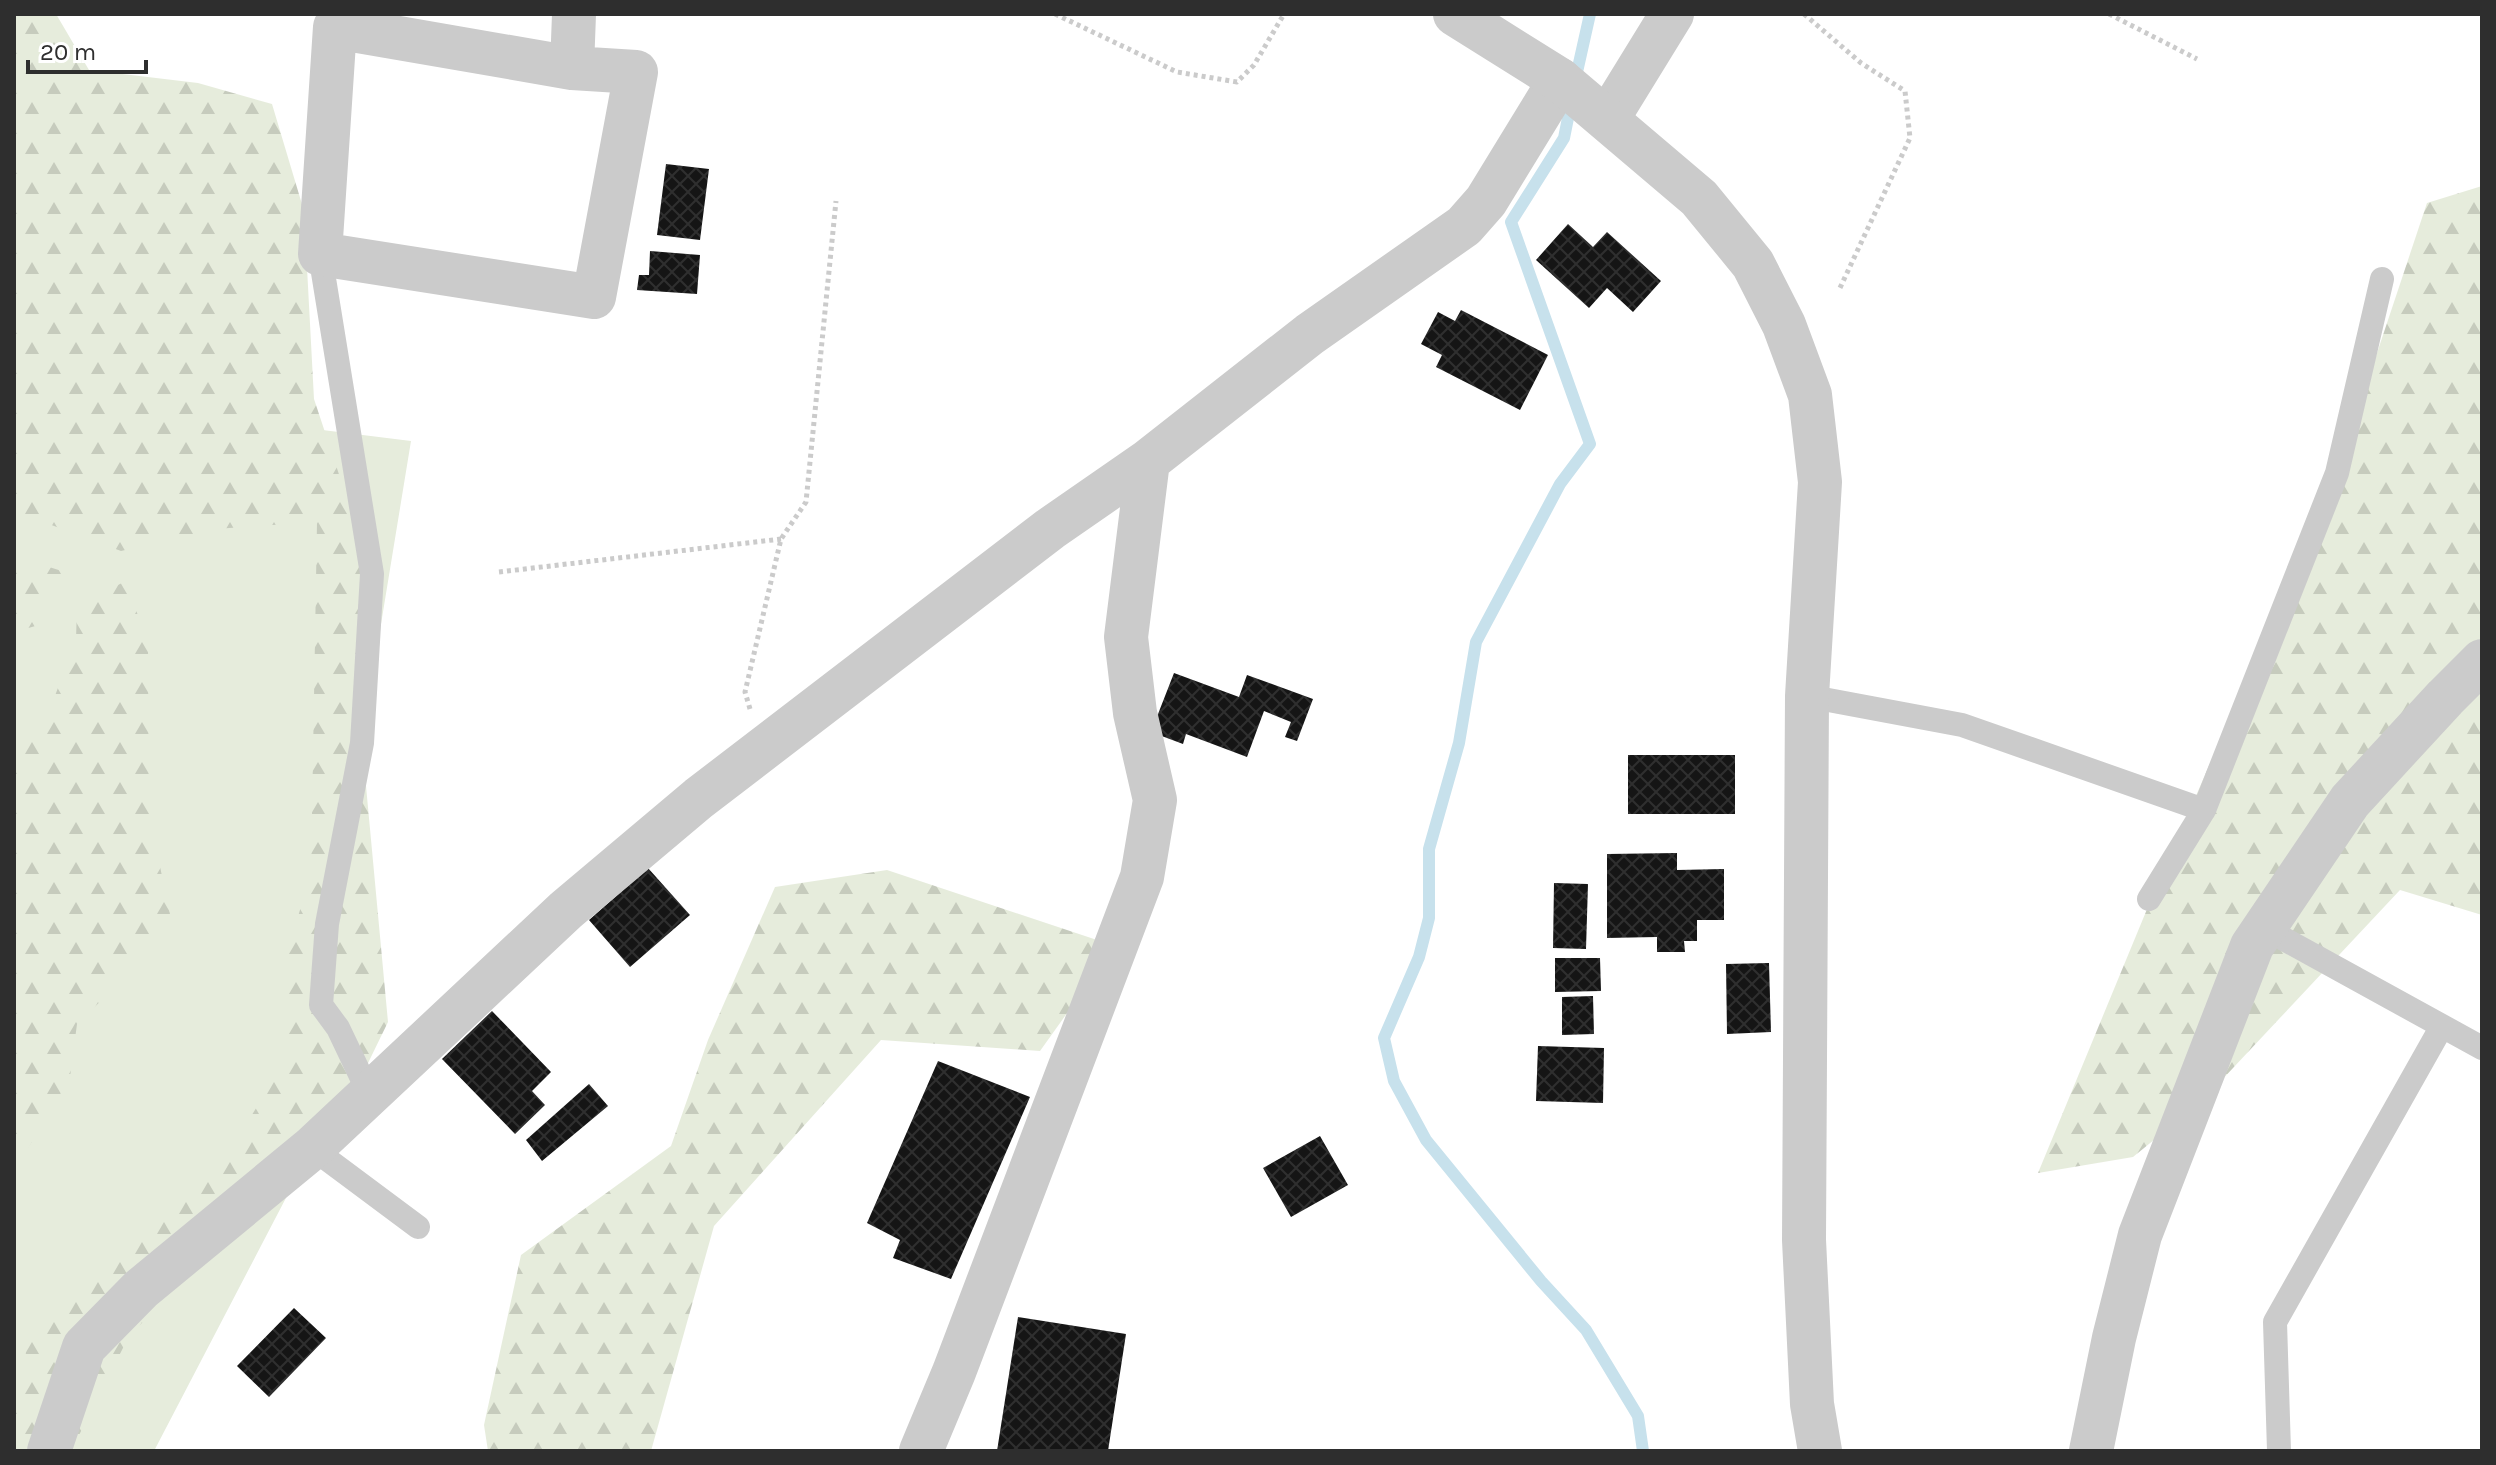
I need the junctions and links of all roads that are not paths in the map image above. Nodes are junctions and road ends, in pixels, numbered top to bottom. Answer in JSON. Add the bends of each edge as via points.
{"nodes":[{"id":1,"x":574,"y":14,"type":"edge"},
{"id":2,"x":1455,"y":14,"type":"edge"},
{"id":3,"x":1672,"y":14,"type":"edge"},
{"id":4,"x":336,"y":20,"type":"edge"},
{"id":5,"x":572,"y":68,"type":"junction"},
{"id":6,"x":1560,"y":80,"type":"junction"},
{"id":7,"x":1608,"y":118,"type":"junction"},
{"id":8,"x":320,"y":254,"type":"junction"},
{"id":9,"x":2382,"y":279,"type":"dead end"},
{"id":10,"x":1148,"y":461,"type":"junction"},
{"id":11,"x":2482,"y":661,"type":"edge"},
{"id":12,"x":1807,"y":696,"type":"junction"},
{"id":13,"x":2204,"y":810,"type":"junction"},
{"id":14,"x":2149,"y":899,"type":"dead end"},
{"id":15,"x":2264,"y":928,"type":"junction"},
{"id":16,"x":2442,"y":1026,"type":"junction"},
{"id":17,"x":2482,"y":1048,"type":"edge"},
{"id":18,"x":369,"y":1093,"type":"junction"},
{"id":19,"x":312,"y":1148,"type":"junction"},
{"id":20,"x":418,"y":1227,"type":"dead end"},
{"id":21,"x":49,"y":1451,"type":"edge"},
{"id":22,"x":921,"y":1451,"type":"edge"},
{"id":23,"x":1820,"y":1451,"type":"edge"},
{"id":24,"x":2091,"y":1451,"type":"edge"},
{"id":25,"x":2279,"y":1451,"type":"edge"}],
"edges":[{"from":1,"to":5,"type":"street"},
{"from":2,"to":6,"type":"street"},
{"from":3,"to":7,"type":"street"},
{"from":4,"to":5,"type":"street"},
{"from":4,"to":8,"type":"street"},
{"from":5,"to":8,"type":"street","via":[[636,72],[594,297]]},
{"from":6,"to":7,"type":"street"},
{"from":6,"to":10,"type":"street","via":[[1486,201],[1464,226],[1310,334]]},
{"from":7,"to":12,"type":"street","via":[[1699,198],[1753,264],[1784,325],[1810,395],[1820,482]]},
{"from":8,"to":18,"type":"lane","via":[[372,574],[362,743],[327,924],[321,1005]]},
{"from":9,"to":13,"type":"lane","via":[[2337,473]]},
{"from":10,"to":18,"type":"street","via":[[1050,529],[699,798],[566,910]]},
{"from":10,"to":22,"type":"street","via":[[1126,637],[1135,713],[1155,800],[1142,877]]},
{"from":11,"to":15,"type":"street","via":[[2350,801]]},
{"from":12,"to":13,"type":"lane","via":[[1962,725]]},
{"from":12,"to":23,"type":"street","via":[[1804,1240],[1812,1404]]},
{"from":13,"to":14,"type":"lane"},
{"from":15,"to":16,"type":"lane"},
{"from":15,"to":24,"type":"street","via":[[2252,946],[2140,1235]]},
{"from":16,"to":17,"type":"lane"},
{"from":16,"to":25,"type":"lane","via":[[2275,1322]]},
{"from":18,"to":19,"type":"street"},
{"from":19,"to":20,"type":"lane"},
{"from":19,"to":21,"type":"street","via":[[141,1289],[84,1347]]}]}
